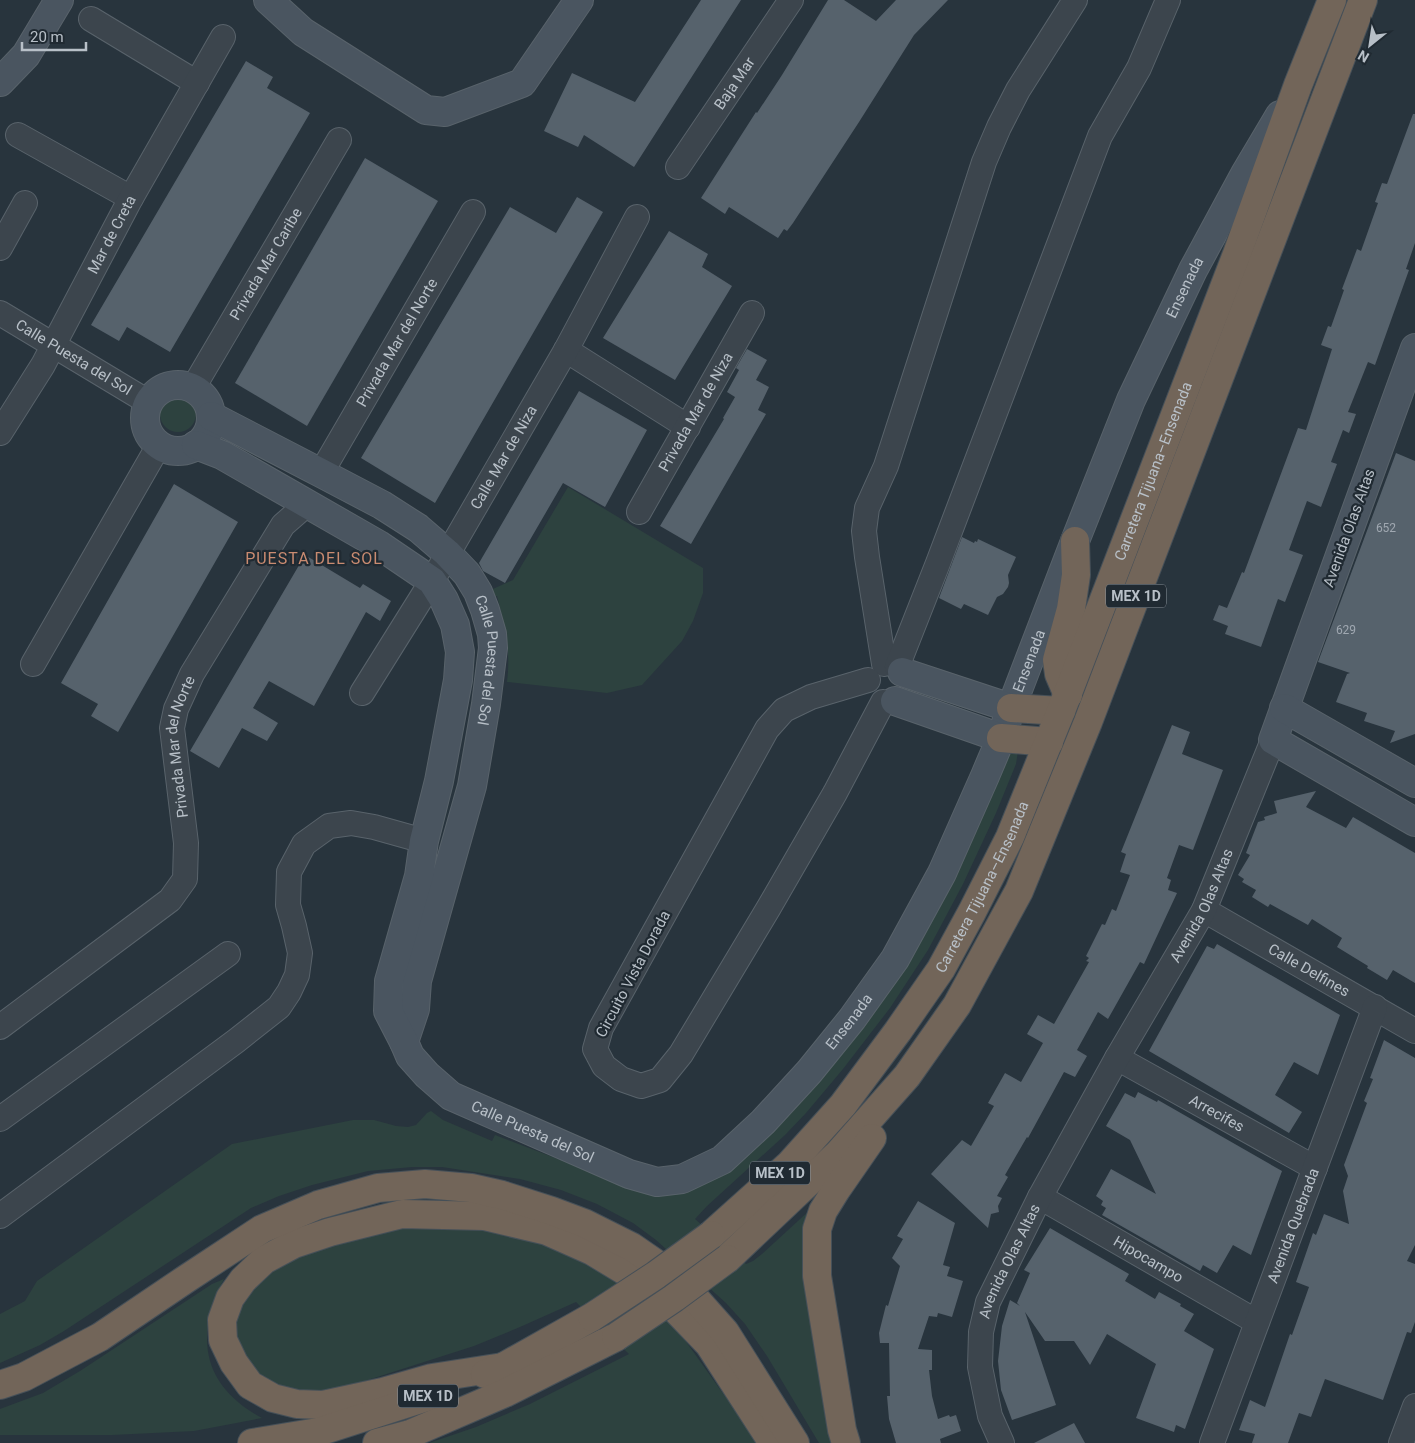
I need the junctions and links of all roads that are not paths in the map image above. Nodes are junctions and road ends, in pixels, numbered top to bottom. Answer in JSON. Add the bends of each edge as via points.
{"nodes":[{"id":1,"x":59,"y":0,"type":"edge"},
{"id":2,"x":268,"y":0,"type":"edge"},
{"id":3,"x":578,"y":0,"type":"edge"},
{"id":4,"x":791,"y":0,"type":"edge"},
{"id":5,"x":1075,"y":0,"type":"edge"},
{"id":6,"x":1168,"y":0,"type":"edge"},
{"id":7,"x":1332,"y":0,"type":"edge"},
{"id":8,"x":1363,"y":0,"type":"edge"},
{"id":9,"x":91,"y":19,"type":"dead end"},
{"id":10,"x":223,"y":37,"type":"dead end"},
{"id":11,"x":0,"y":82,"type":"edge"},
{"id":12,"x":197,"y":83,"type":"junction"},
{"id":13,"x":1298,"y":85,"type":"junction"},
{"id":14,"x":18,"y":135,"type":"dead end"},
{"id":15,"x":339,"y":140,"type":"dead end"},
{"id":16,"x":678,"y":167,"type":"dead end"},
{"id":17,"x":131,"y":198,"type":"junction"},
{"id":18,"x":25,"y":203,"type":"dead end"},
{"id":19,"x":473,"y":212,"type":"dead end"},
{"id":20,"x":637,"y":217,"type":"dead end"},
{"id":21,"x":0,"y":248,"type":"edge"},
{"id":22,"x":0,"y":313,"type":"edge"},
{"id":23,"x":752,"y":313,"type":"dead end"},
{"id":24,"x":53,"y":346,"type":"junction"},
{"id":25,"x":1415,"y":348,"type":"edge"},
{"id":26,"x":566,"y":350,"type":"junction"},
{"id":27,"x":193,"y":388,"type":"junction"},
{"id":28,"x":148,"y":402,"type":"junction"},
{"id":29,"x":211,"y":416,"type":"junction"},
{"id":30,"x":688,"y":427,"type":"junction"},
{"id":31,"x":0,"y":434,"type":"edge"},
{"id":32,"x":159,"y":445,"type":"junction"},
{"id":33,"x":196,"y":446,"type":"junction"},
{"id":34,"x":321,"y":473,"type":"junction"},
{"id":35,"x":307,"y":504,"type":"junction"},
{"id":36,"x":640,"y":512,"type":"dead end"},
{"id":37,"x":1075,"y":541,"type":"junction"},
{"id":38,"x":447,"y":554,"type":"junction"},
{"id":39,"x":432,"y":581,"type":"junction"},
{"id":40,"x":33,"y":664,"type":"dead end"},
{"id":41,"x":888,"y":671,"type":"junction"},
{"id":42,"x":959,"y":691,"type":"junction"},
{"id":43,"x":362,"y":693,"type":"dead end"},
{"id":44,"x":889,"y":702,"type":"junction"},
{"id":45,"x":1064,"y":703,"type":"junction"},
{"id":46,"x":1011,"y":708,"type":"junction"},
{"id":47,"x":1284,"y":708,"type":"junction"},
{"id":48,"x":950,"y":720,"type":"junction"},
{"id":49,"x":1001,"y":738,"type":"junction"},
{"id":50,"x":1273,"y":740,"type":"junction"},
{"id":51,"x":1049,"y":742,"type":"junction"},
{"id":52,"x":439,"y":781,"type":"junction"},
{"id":53,"x":1415,"y":783,"type":"edge"},
{"id":54,"x":472,"y":786,"type":"junction"},
{"id":55,"x":1415,"y":822,"type":"edge"},
{"id":56,"x":424,"y":841,"type":"junction"},
{"id":57,"x":1204,"y":910,"type":"junction"},
{"id":58,"x":228,"y":954,"type":"dead end"},
{"id":59,"x":1375,"y":1007,"type":"junction"},
{"id":60,"x":0,"y":1028,"type":"edge"},
{"id":61,"x":1415,"y":1030,"type":"edge"},
{"id":62,"x":404,"y":1042,"type":"junction"},
{"id":63,"x":1117,"y":1058,"type":"junction"},
{"id":64,"x":907,"y":1076,"type":"junction"},
{"id":65,"x":0,"y":1119,"type":"edge"},
{"id":66,"x":1315,"y":1168,"type":"junction"},
{"id":67,"x":682,"y":1179,"type":"joint"},
{"id":68,"x":1040,"y":1197,"type":"junction"},
{"id":69,"x":0,"y":1216,"type":"edge"},
{"id":70,"x":1257,"y":1322,"type":"junction"},
{"id":71,"x":503,"y":1367,"type":"junction"},
{"id":72,"x":0,"y":1385,"type":"edge"},
{"id":73,"x":1415,"y":1406,"type":"edge"},
{"id":74,"x":252,"y":1443,"type":"edge"},
{"id":75,"x":378,"y":1443,"type":"edge"},
{"id":76,"x":773,"y":1443,"type":"edge"},
{"id":77,"x":795,"y":1443,"type":"edge"},
{"id":78,"x":846,"y":1443,"type":"edge"},
{"id":79,"x":1002,"y":1443,"type":"edge"},
{"id":80,"x":1212,"y":1443,"type":"edge"},
{"id":81,"x":1401,"y":1443,"type":"edge"}],
"edges":[{"from":1,"to":11,"type":"street","via":[[26,55]]},
{"from":2,"to":3,"type":"street","via":[[303,32],[426,110],[446,112],[522,83]]},
{"from":4,"to":16,"type":"street","name":"Baja Mar"},
{"from":5,"to":41,"type":"street","via":[[1018,90],[984,162],[886,466],[868,508],[864,531],[867,558]]},
{"from":6,"to":41,"type":"street","via":[[1139,68],[1100,136],[938,563]]},
{"from":7,"to":13,"type":"highway","name":"Carretera Tijuana–Ensenada","number":"MEX 1D"},
{"from":8,"to":64,"type":"highway","name":"Carretera Tijuana–Ensenada","number":"MEX 1D","via":[[1088,722],[1019,891],[957,1005]]},
{"from":9,"to":12,"type":"street"},
{"from":10,"to":12,"type":"street","name":"Mar de Creta"},
{"from":12,"to":17,"type":"street","name":"Mar de Creta"},
{"from":13,"to":37,"type":"street","name":"Ensenada","via":[[1188,278],[1131,400]]},
{"from":13,"to":45,"type":"highway","name":"Carretera Tijuana–Ensenada","number":"MEX 1D","via":[[1237,254]]},
{"from":14,"to":17,"type":"street"},
{"from":15,"to":27,"type":"street","name":"Privada Mar Caribe"},
{"from":17,"to":24,"type":"street","name":"Mar de Creta"},
{"from":18,"to":21,"type":"street"},
{"from":19,"to":34,"type":"street","name":"Privada Mar del Norte"},
{"from":20,"to":26,"type":"street","name":"Calle Mar de Niza"},
{"from":22,"to":24,"type":"street","name":"Calle Puesta del Sol"},
{"from":23,"to":30,"type":"street","name":"Privada Mar de Niza"},
{"from":24,"to":28,"type":"street","name":"Calle Puesta del Sol"},
{"from":24,"to":31,"type":"street","name":"Mar de Creta"},
{"from":25,"to":47,"type":"street","name":"Avenida Olas Altas"},
{"from":26,"to":30,"type":"street"},
{"from":26,"to":38,"type":"street","name":"Calle Mar de Niza"},
{"from":27,"to":28,"type":"street","via":[[180,384],[168,386],[156,392]]},
{"from":27,"to":29,"type":"street","via":[[202,395]]},
{"from":28,"to":32,"type":"street","via":[[145,426]]},
{"from":29,"to":33,"type":"street","via":[[207,432]]},
{"from":29,"to":34,"type":"street","name":"Calle Puesta del Sol"},
{"from":30,"to":36,"type":"street","name":"Privada Mar de Niza"},
{"from":32,"to":33,"type":"street","via":[[171,450]]},
{"from":32,"to":40,"type":"street"},
{"from":33,"to":35,"type":"street","name":"Calle Puesta del Sol","via":[[222,455]]},
{"from":34,"to":38,"type":"street","name":"Calle Puesta del Sol","via":[[418,528]]},
{"from":35,"to":39,"type":"street","name":"Calle Puesta del Sol"},
{"from":35,"to":60,"type":"street","name":"Privada Mar del Norte","via":[[283,525],[192,674],[176,709],[172,728],[186,843],[185,879],[170,900]]},
{"from":37,"to":45,"type":"highway","via":[[1076,575],[1071,608],[1056,660]]},
{"from":37,"to":46,"type":"street","name":"Ensenada"},
{"from":38,"to":39,"type":"street","name":"Calle Mar de Niza"},
{"from":38,"to":54,"type":"street","name":"Calle Puesta del Sol","via":[[467,574],[478,592],[492,634],[486,704]]},
{"from":39,"to":43,"type":"street","name":"Calle Mar de Niza"},
{"from":39,"to":52,"type":"street","name":"Calle Puesta del Sol","via":[[455,625],[460,652],[458,680]]},
{"from":41,"to":42,"type":"street"},
{"from":41,"to":44,"type":"street","via":[[906,678],[905,692]]},
{"from":41,"to":44,"type":"street","via":[[868,688],[877,700]]},
{"from":41,"to":44,"type":"street","name":"Circuito Vista Dorada","via":[[811,697],[784,710],[768,729],[601,1028],[595,1049],[604,1066],[621,1079],[641,1086],[660,1080],[681,1054]]},
{"from":42,"to":46,"type":"street"},
{"from":42,"to":48,"type":"street"},
{"from":44,"to":48,"type":"street"},
{"from":45,"to":46,"type":"highway"},
{"from":45,"to":51,"type":"highway","name":"Carretera Tijuana–Ensenada","number":"MEX 1D"},
{"from":46,"to":49,"type":"street","name":"Ensenada"},
{"from":47,"to":50,"type":"street","name":"Avenida Olas Altas"},
{"from":47,"to":53,"type":"street"},
{"from":48,"to":49,"type":"street"},
{"from":49,"to":51,"type":"highway"},
{"from":49,"to":67,"type":"street","name":"Ensenada","via":[[942,873],[895,959],[852,1019],[763,1122],[722,1160]]},
{"from":50,"to":55,"type":"street"},
{"from":50,"to":57,"type":"street","name":"Avenida Olas Altas"},
{"from":51,"to":71,"type":"highway","name":"Carretera Tijuana–Ensenada","number":"MEX 1D","bridge":true,"via":[[1010,837],[941,969],[843,1105],[789,1165],[711,1235],[592,1317]]},
{"from":52,"to":54,"type":"street"},
{"from":52,"to":56,"type":"street","name":"Calle Puesta del Sol"},
{"from":54,"to":62,"type":"street","name":"Calle Puesta del Sol","via":[[417,981],[415,1009]]},
{"from":56,"to":62,"type":"street","name":"Calle Puesta del Sol","via":[[419,876],[389,981],[388,1011]]},
{"from":56,"to":69,"type":"street","via":[[351,822],[329,826],[304,844],[289,872],[288,905],[300,953],[297,975],[279,1007]]},
{"from":57,"to":59,"type":"street","name":"Calle Delfines"},
{"from":57,"to":63,"type":"street","name":"Avenida Olas Altas"},
{"from":58,"to":65,"type":"street"},
{"from":59,"to":61,"type":"street","name":"Calle Delfines"},
{"from":59,"to":66,"type":"street","name":"Avenida Quebrada"},
{"from":62,"to":67,"type":"street","name":"Calle Puesta del Sol","via":[[410,1056],[426,1075],[451,1096],[629,1174],[657,1182]]},
{"from":63,"to":66,"type":"street","name":"Arrecifes"},
{"from":63,"to":68,"type":"street","name":"Avenida Olas Altas"},
{"from":64,"to":75,"type":"highway","name":"Carretera Tijuana–Ensenada","number":"MEX 1D","bridge":true,"via":[[838,1154],[727,1259],[674,1298],[616,1337],[505,1393],[410,1434]]},
{"from":64,"to":78,"type":"highway","via":[[869,1142],[823,1211],[816,1229],[817,1276]]},
{"from":66,"to":70,"type":"street","name":"Avenida Quebrada"},
{"from":68,"to":70,"type":"street","name":"Hipocampo"},
{"from":68,"to":79,"type":"street","name":"Avenida Olas Altas","via":[[988,1302],[981,1332],[980,1367],[990,1416]]},
{"from":70,"to":80,"type":"street","name":"Avenida Quebrada"},
{"from":71,"to":74,"type":"highway","name":"Carretera Tijuana–Ensenada","number":"MEX 1D","via":[[362,1419],[318,1432]]},
{"from":71,"to":76,"type":"highway","via":[[432,1378],[323,1405],[297,1404],[273,1398],[250,1385],[234,1364],[223,1340],[222,1320],[230,1298],[243,1280],[264,1260],[294,1244],[402,1214],[484,1216],[547,1231],[592,1251],[658,1291],[709,1344]]},
{"from":72,"to":77,"type":"highway","via":[[24,1377],[100,1337],[262,1230],[318,1204],[378,1188],[425,1184],[494,1193],[560,1214],[632,1247],[676,1278],[724,1332]]},
{"from":73,"to":81,"type":"street"}]}
